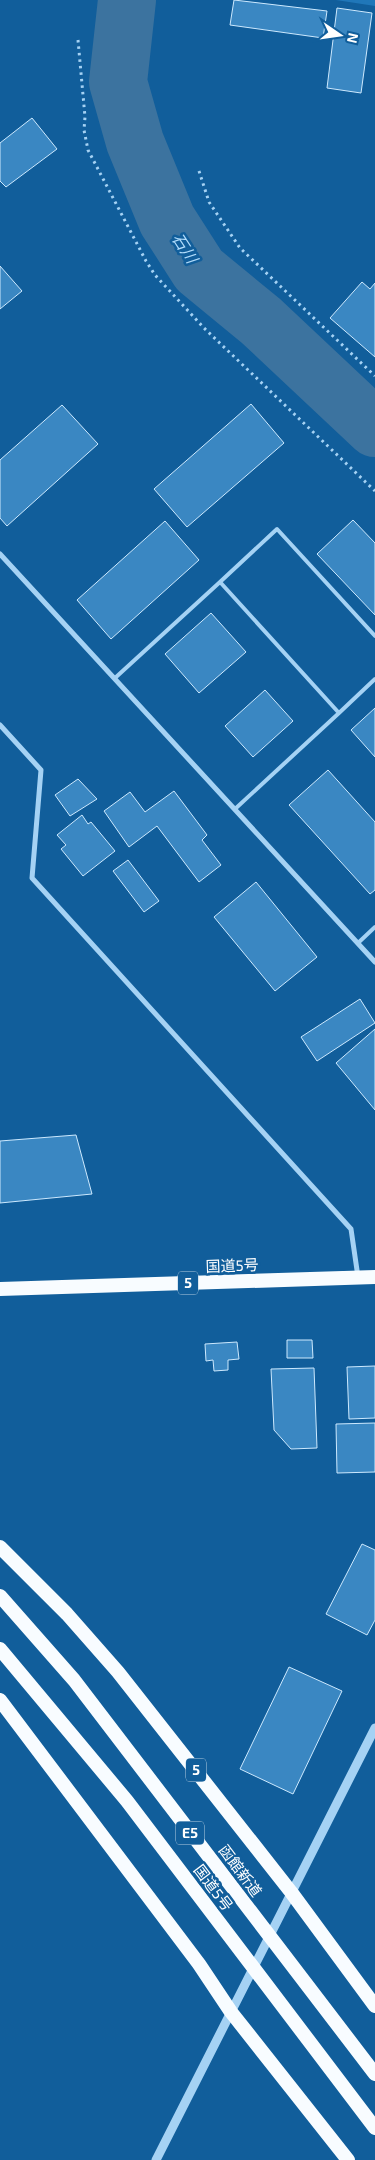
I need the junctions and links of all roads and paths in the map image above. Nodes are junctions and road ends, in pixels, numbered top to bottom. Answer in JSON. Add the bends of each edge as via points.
{"nodes":[{"id":1,"x":78,"y":40,"type":"dead end"},
{"id":2,"x":200,"y":171,"type":"dead end"},
{"id":3,"x":375,"y":376,"type":"edge"},
{"id":4,"x":375,"y":491,"type":"edge"},
{"id":5,"x":0,"y":554,"type":"edge"},
{"id":6,"x":220,"y":582,"type":"junction"},
{"id":7,"x":375,"y":636,"type":"edge"},
{"id":8,"x":116,"y":678,"type":"junction"},
{"id":9,"x":375,"y":680,"type":"edge"},
{"id":10,"x":339,"y":713,"type":"junction"},
{"id":11,"x":0,"y":725,"type":"edge"},
{"id":12,"x":235,"y":809,"type":"junction"},
{"id":13,"x":375,"y":927,"type":"edge"},
{"id":14,"x":358,"y":943,"type":"junction"},
{"id":15,"x":375,"y":962,"type":"edge"},
{"id":16,"x":375,"y":1277,"type":"edge"},
{"id":17,"x":358,"y":1278,"type":"junction"},
{"id":18,"x":0,"y":1289,"type":"edge"},
{"id":19,"x":0,"y":1547,"type":"edge"},
{"id":20,"x":0,"y":1596,"type":"edge"},
{"id":21,"x":0,"y":1649,"type":"edge"},
{"id":22,"x":0,"y":1700,"type":"edge"},
{"id":23,"x":375,"y":1728,"type":"edge"},
{"id":24,"x":291,"y":1892,"type":"junction"},
{"id":25,"x":375,"y":2006,"type":"edge"},
{"id":26,"x":231,"y":2012,"type":"junction"},
{"id":27,"x":375,"y":2074,"type":"edge"},
{"id":28,"x":375,"y":2128,"type":"edge"},
{"id":29,"x":156,"y":2160,"type":"edge"},
{"id":30,"x":348,"y":2160,"type":"edge"}],
"edges":[{"from":1,"to":4,"type":"path","via":[[88,150],[146,261],[204,328]]},
{"from":2,"to":3,"type":"path","via":[[209,202],[240,248]]},
{"from":5,"to":8,"type":"street"},
{"from":6,"to":7,"type":"lane","via":[[277,529]]},
{"from":6,"to":8,"type":"lane"},
{"from":6,"to":10,"type":"lane"},
{"from":8,"to":12,"type":"street"},
{"from":9,"to":10,"type":"lane"},
{"from":10,"to":12,"type":"lane"},
{"from":11,"to":17,"type":"street","via":[[41,770],[32,878],[351,1229]]},
{"from":12,"to":14,"type":"street"},
{"from":13,"to":14,"type":"lane"},
{"from":14,"to":15,"type":"street"},
{"from":16,"to":17,"type":"highway","name":"国道5号","number":"5"},
{"from":17,"to":18,"type":"highway","name":"国道5号","number":"5"},
{"from":19,"to":24,"type":"highway","number":"5","via":[[67,1614],[118,1672]]},
{"from":20,"to":27,"type":"highway","name":"函館新道","number":"E5","via":[[74,1680]]},
{"from":21,"to":28,"type":"highway","name":"国道5号","via":[[127,1801]]},
{"from":22,"to":26,"type":"highway","via":[[199,1964]]},
{"from":23,"to":24,"type":"street"},
{"from":24,"to":25,"type":"highway","number":"5"},
{"from":24,"to":26,"type":"street"},
{"from":26,"to":29,"type":"street"},
{"from":26,"to":30,"type":"highway"}]}
